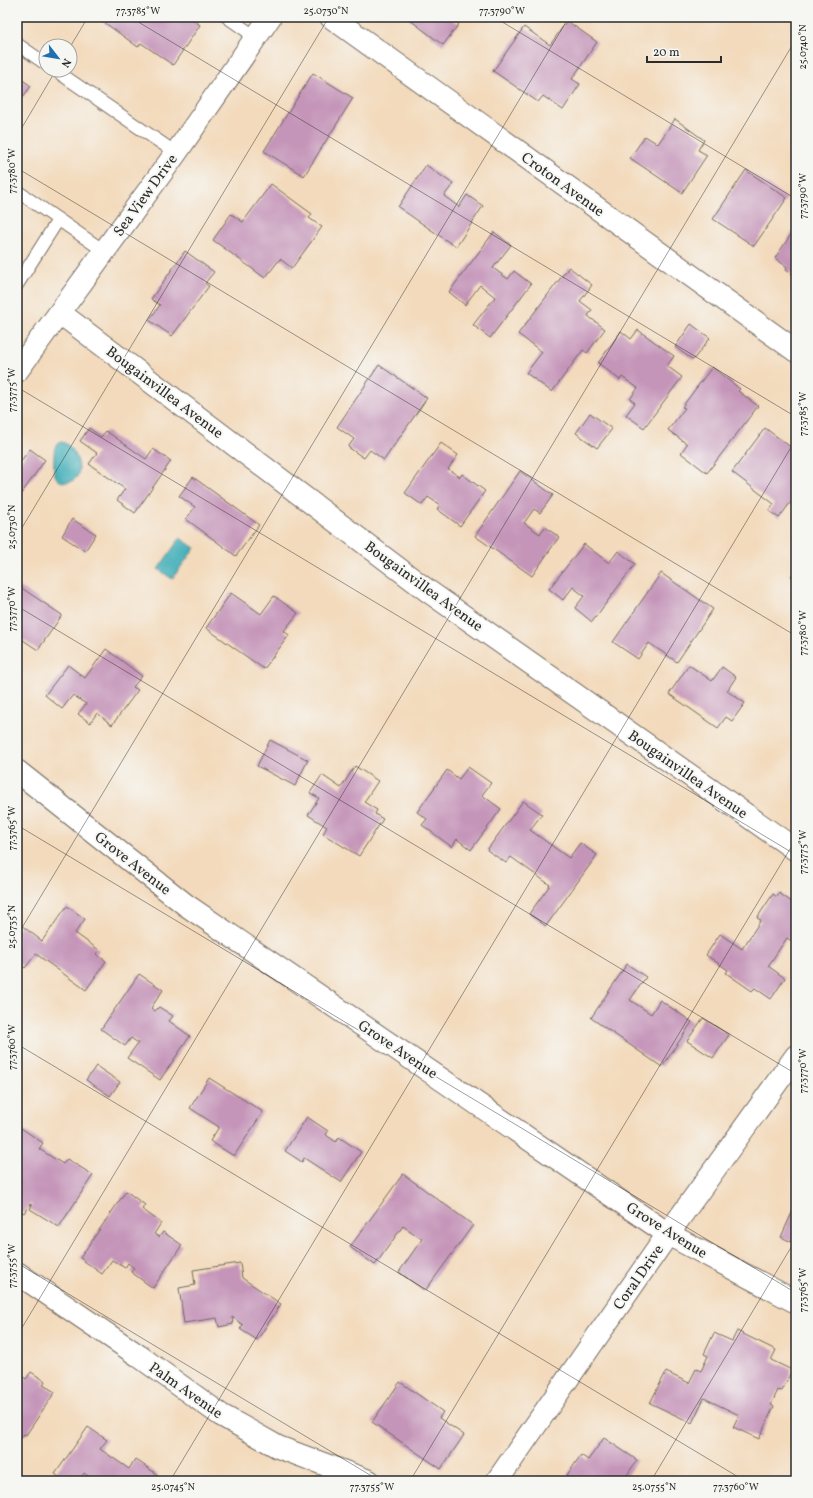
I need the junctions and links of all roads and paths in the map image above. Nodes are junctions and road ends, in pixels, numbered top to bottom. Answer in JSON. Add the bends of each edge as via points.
{"nodes":[{"id":1,"x":227,"y":17,"type":"edge"},
{"id":2,"x":270,"y":17,"type":"edge"},
{"id":3,"x":331,"y":17,"type":"edge"},
{"id":4,"x":257,"y":38,"type":"junction"},
{"id":5,"x":17,"y":44,"type":"edge"},
{"id":6,"x":38,"y":58,"type":"edge"},
{"id":7,"x":67,"y":78,"type":"edge"},
{"id":8,"x":176,"y":153,"type":"junction"},
{"id":9,"x":17,"y":191,"type":"edge"},
{"id":10,"x":58,"y":220,"type":"junction"},
{"id":11,"x":104,"y":251,"type":"junction"},
{"id":12,"x":17,"y":285,"type":"edge"},
{"id":13,"x":60,"y":312,"type":"junction"},
{"id":14,"x":796,"y":350,"type":"edge"},
{"id":15,"x":17,"y":371,"type":"edge"},
{"id":16,"x":17,"y":771,"type":"edge"},
{"id":17,"x":796,"y":850,"type":"edge"},
{"id":18,"x":796,"y":1056,"type":"edge"},
{"id":19,"x":668,"y":1234,"type":"junction"},
{"id":20,"x":17,"y":1273,"type":"edge"},
{"id":21,"x":796,"y":1302,"type":"edge"},
{"id":22,"x":369,"y":1481,"type":"edge"},
{"id":23,"x":497,"y":1481,"type":"edge"}],
"edges":[{"from":1,"to":4,"type":"lane"},
{"from":2,"to":4,"type":"street","name":"Sea View Drive"},
{"from":3,"to":14,"type":"street","name":"Croton Avenue"},
{"from":4,"to":8,"type":"street","name":"Sea View Drive"},
{"from":5,"to":6,"type":"lane"},
{"from":7,"to":8,"type":"lane"},
{"from":8,"to":11,"type":"street","name":"Sea View Drive"},
{"from":9,"to":10,"type":"lane"},
{"from":10,"to":11,"type":"lane"},
{"from":10,"to":12,"type":"lane"},
{"from":11,"to":13,"type":"street","name":"Sea View Drive"},
{"from":13,"to":15,"type":"street","name":"Sea View Drive"},
{"from":13,"to":17,"type":"street","name":"Bougainvillea Avenue","via":[[428,590]]},
{"from":16,"to":19,"type":"street","name":"Grove Avenue","via":[[186,905]]},
{"from":18,"to":19,"type":"street","name":"Coral Drive"},
{"from":19,"to":21,"type":"street","name":"Grove Avenue"},
{"from":19,"to":23,"type":"street","name":"Coral Drive"},
{"from":20,"to":22,"type":"street","name":"Palm Avenue","via":[[220,1415],[278,1447]]}]}
